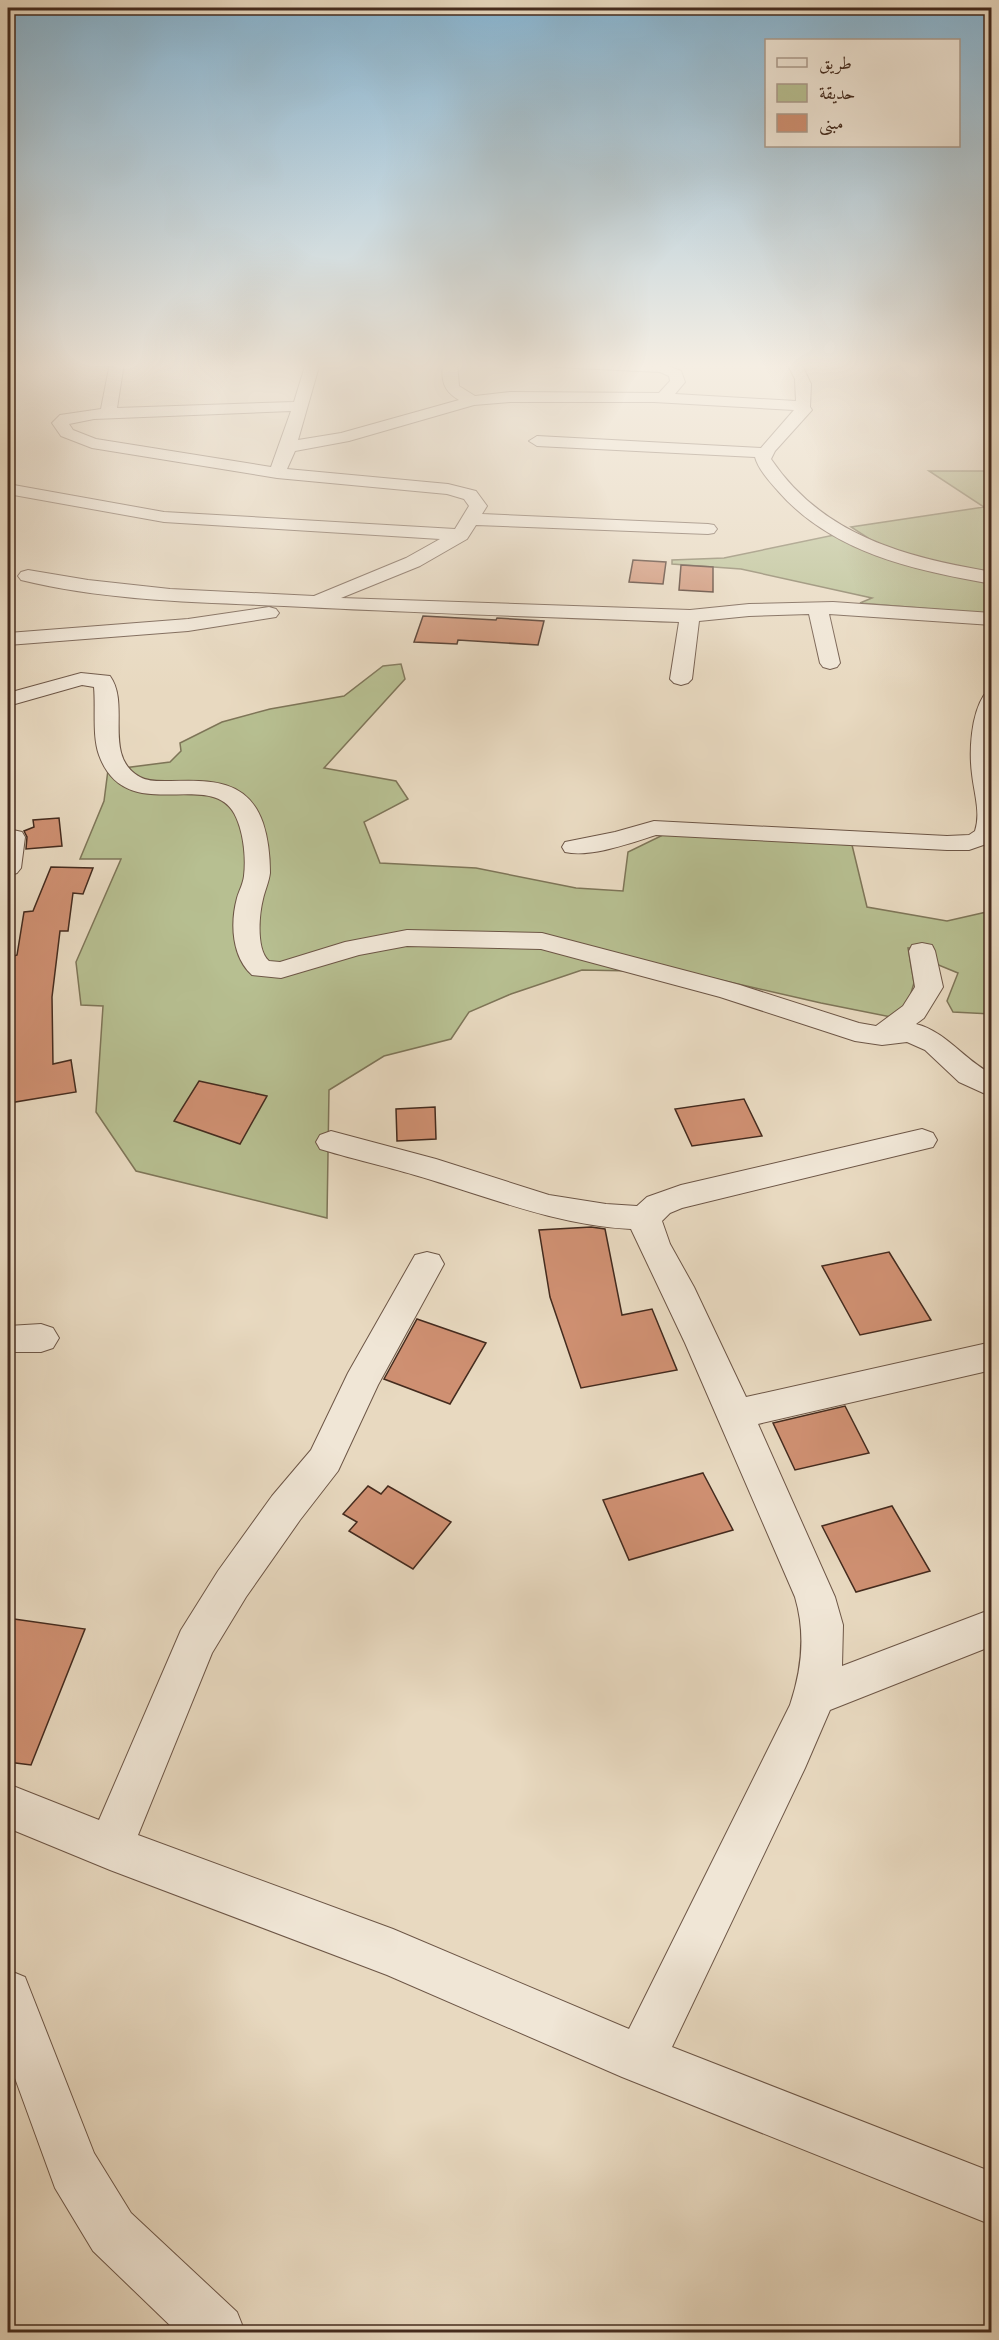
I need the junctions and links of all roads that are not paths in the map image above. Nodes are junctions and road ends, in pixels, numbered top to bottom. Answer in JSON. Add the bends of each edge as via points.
{"nodes":[{"id":1,"x":272,"y":472,"type":"edge"},
{"id":2,"x":772,"y":472,"type":"edge"},
{"id":3,"x":277,"y":473,"type":"joint"},
{"id":4,"x":8,"y":489,"type":"edge"},
{"id":5,"x":472,"y":519,"type":"junction"},
{"id":6,"x":708,"y":529,"type":"dead end"},
{"id":7,"x":461,"y":535,"type":"junction"},
{"id":8,"x":28,"y":576,"type":"dead end"},
{"id":9,"x":992,"y":578,"type":"edge"},
{"id":10,"x":314,"y":602,"type":"junction"},
{"id":11,"x":414,"y":607,"type":"junction"},
{"id":12,"x":818,"y":608,"type":"junction"},
{"id":13,"x":690,"y":616,"type":"junction"},
{"id":14,"x":992,"y":619,"type":"edge"},
{"id":15,"x":230,"y":620,"type":"junction"},
{"id":16,"x":8,"y":639,"type":"edge"},
{"id":17,"x":830,"y":663,"type":"dead end"},
{"id":18,"x":681,"y":679,"type":"dead end"},
{"id":19,"x":8,"y":700,"type":"edge"},
{"id":20,"x":992,"y":700,"type":"edge"},
{"id":21,"x":14,"y":837,"type":"dead end"},
{"id":22,"x":574,"y":847,"type":"dead end"},
{"id":23,"x":8,"y":868,"type":"edge"},
{"id":24,"x":922,"y":951,"type":"dead end"},
{"id":25,"x":882,"y":1036,"type":"junction"},
{"id":26,"x":992,"y":1088,"type":"edge"},
{"id":27,"x":922,"y":1140,"type":"dead end"},
{"id":28,"x":331,"y":1142,"type":"dead end"},
{"id":29,"x":647,"y":1218,"type":"junction"},
{"id":30,"x":427,"y":1264,"type":"dead end"},
{"id":31,"x":41,"y":1338,"type":"dead end"},
{"id":32,"x":8,"y":1339,"type":"edge"},
{"id":33,"x":992,"y":1356,"type":"edge"},
{"id":34,"x":737,"y":1414,"type":"junction"},
{"id":35,"x":992,"y":1627,"type":"edge"},
{"id":36,"x":812,"y":1697,"type":"junction"},
{"id":37,"x":8,"y":1806,"type":"edge"},
{"id":38,"x":110,"y":1847,"type":"junction"},
{"id":39,"x":8,"y":1994,"type":"edge"},
{"id":40,"x":640,"y":2059,"type":"junction"},
{"id":41,"x":992,"y":2199,"type":"edge"},
{"id":42,"x":217,"y":2332,"type":"edge"}],
"edges":[{"from":1,"to":3,"type":"street"},
{"from":2,"to":9,"type":"street","via":[[819,518],[859,542],[910,562]]},
{"from":3,"to":5,"type":"street","via":[[454,490],[476,500],[478,506]]},
{"from":4,"to":7,"type":"street","via":[[164,517]]},
{"from":5,"to":6,"type":"street"},
{"from":5,"to":7,"type":"street"},
{"from":7,"to":10,"type":"street","via":[[413,562]]},
{"from":8,"to":10,"type":"street","via":[[128,591]]},
{"from":10,"to":11,"type":"street"},
{"from":10,"to":15,"type":"street"},
{"from":11,"to":13,"type":"street"},
{"from":11,"to":15,"type":"street","via":[[345,615]]},
{"from":12,"to":13,"type":"street"},
{"from":12,"to":14,"type":"street"},
{"from":12,"to":17,"type":"street"},
{"from":13,"to":18,"type":"street"},
{"from":15,"to":16,"type":"street"},
{"from":19,"to":25,"type":"street","via":[[81,679],[102,681],[110,753],[118,772],[134,783],[158,790],[206,786],[230,792],[247,814],[253,837],[257,875],[248,906],[249,943],[251,958],[262,969],[281,970],[354,948],[407,938],[542,941],[730,991],[855,1032]]},
{"from":20,"to":22,"type":"street","via":[[983,771],[989,821],[981,838],[947,843],[654,828]]},
{"from":21,"to":23,"type":"street"},
{"from":24,"to":25,"type":"street","via":[[929,987],[914,1012]]},
{"from":25,"to":26,"type":"street","via":[[911,1032],[923,1037],[969,1075]]},
{"from":27,"to":29,"type":"street","via":[[694,1193],[660,1204]]},
{"from":28,"to":29,"type":"street","via":[[548,1206]]},
{"from":29,"to":34,"type":"street","via":[[648,1230]]},
{"from":30,"to":38,"type":"street","via":[[325,1460],[232,1584],[196,1642]]},
{"from":31,"to":32,"type":"street"},
{"from":33,"to":34,"type":"street"},
{"from":34,"to":36,"type":"street","via":[[819,1611],[824,1638]]},
{"from":35,"to":36,"type":"street"},
{"from":36,"to":40,"type":"street","via":[[726,1886]]},
{"from":37,"to":38,"type":"street"},
{"from":38,"to":40,"type":"street","via":[[393,1953]]},
{"from":39,"to":42,"type":"street","via":[[74,2169],[111,2232]]},
{"from":40,"to":41,"type":"street"}]}
